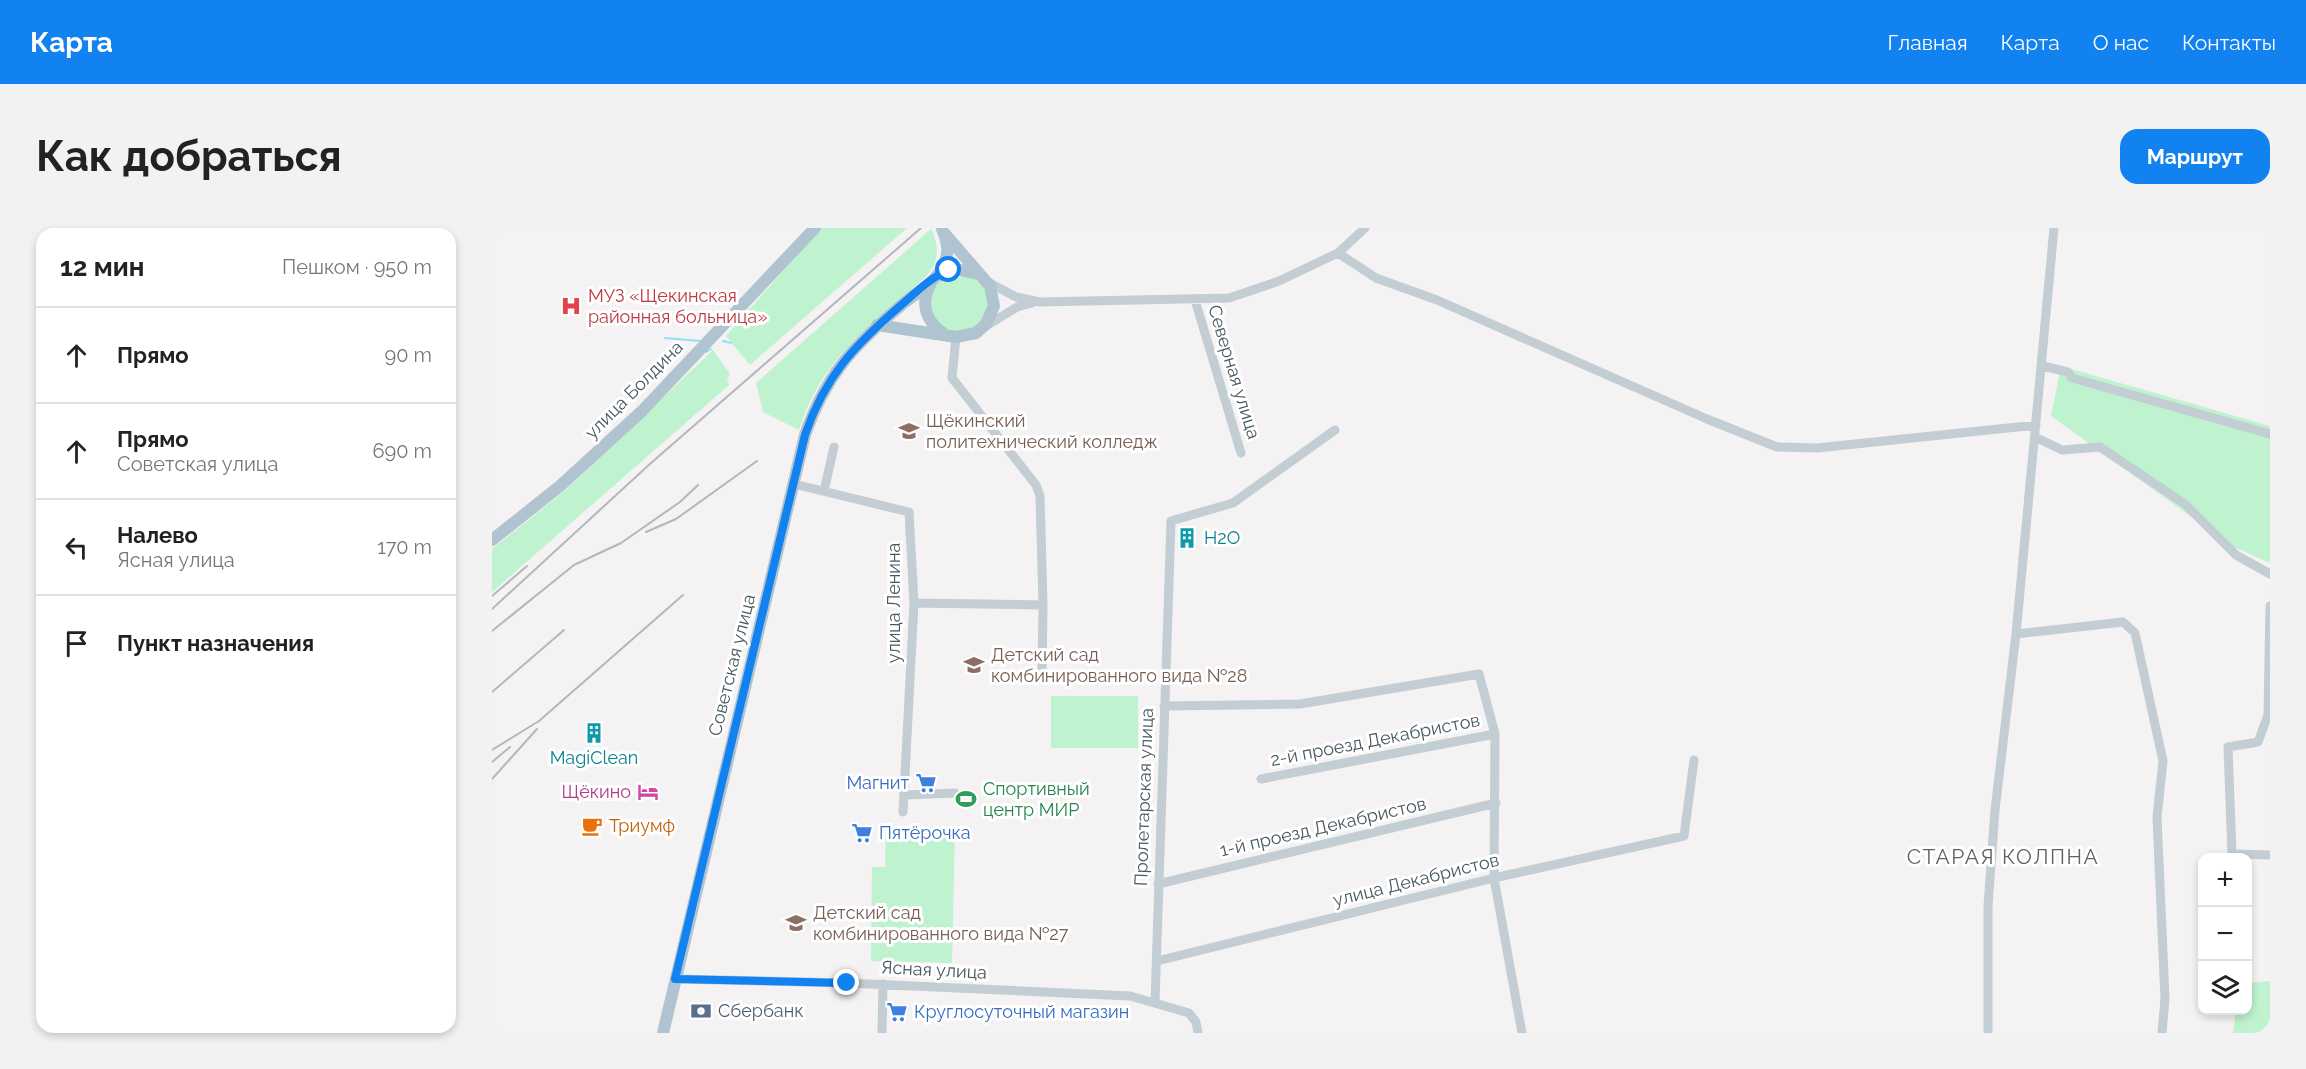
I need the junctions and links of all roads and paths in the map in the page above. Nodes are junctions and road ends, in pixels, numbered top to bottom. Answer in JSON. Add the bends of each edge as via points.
{"nodes":[{"id":1,"x":815,"y":228,"type":"edge"},
{"id":2,"x":1365,"y":228,"type":"edge"},
{"id":3,"x":2054,"y":228,"type":"edge"},
{"id":4,"x":941,"y":229,"type":"edge"},
{"id":5,"x":1338,"y":253,"type":"junction"},
{"id":6,"x":983,"y":278,"type":"junction"},
{"id":7,"x":935,"y":279,"type":"junction"},
{"id":8,"x":1195,"y":300,"type":"junction"},
{"id":9,"x":1040,"y":302,"type":"junction"},
{"id":10,"x":878,"y":325,"type":"junction"},
{"id":11,"x":981,"y":329,"type":"junction"},
{"id":12,"x":953,"y":336,"type":"junction"},
{"id":13,"x":2043,"y":366,"type":"junction"},
{"id":14,"x":2036,"y":425,"type":"junction"},
{"id":15,"x":1335,"y":430,"type":"dead end"},
{"id":16,"x":2270,"y":434,"type":"edge"},
{"id":17,"x":2035,"y":436,"type":"junction"},
{"id":18,"x":834,"y":447,"type":"dead end"},
{"id":19,"x":1241,"y":453,"type":"dead end"},
{"id":20,"x":794,"y":484,"type":"junction"},
{"id":21,"x":824,"y":491,"type":"junction"},
{"id":22,"x":492,"y":540,"type":"edge"},
{"id":23,"x":2270,"y":574,"type":"edge"},
{"id":24,"x":914,"y":603,"type":"junction"},
{"id":25,"x":1043,"y":605,"type":"junction"},
{"id":26,"x":2270,"y":606,"type":"edge"},
{"id":27,"x":2016,"y":634,"type":"junction"},
{"id":28,"x":1042,"y":671,"type":"dead end"},
{"id":29,"x":1164,"y":706,"type":"junction"},
{"id":30,"x":1495,"y":734,"type":"junction"},
{"id":31,"x":1694,"y":760,"type":"dead end"},
{"id":32,"x":1261,"y":779,"type":"dead end"},
{"id":33,"x":955,"y":793,"type":"dead end"},
{"id":34,"x":904,"y":795,"type":"junction"},
{"id":35,"x":1496,"y":803,"type":"junction"},
{"id":36,"x":903,"y":812,"type":"dead end"},
{"id":37,"x":2270,"y":855,"type":"edge"},
{"id":38,"x":1494,"y":878,"type":"junction"},
{"id":39,"x":1158,"y":884,"type":"junction"},
{"id":40,"x":1157,"y":961,"type":"junction"},
{"id":41,"x":675,"y":979,"type":"junction"},
{"id":42,"x":883,"y":984,"type":"junction"},
{"id":43,"x":1155,"y":1002,"type":"junction"},
{"id":44,"x":663,"y":1033,"type":"edge"},
{"id":45,"x":882,"y":1033,"type":"edge"},
{"id":46,"x":1198,"y":1033,"type":"edge"},
{"id":47,"x":1522,"y":1033,"type":"edge"},
{"id":48,"x":1988,"y":1033,"type":"edge"},
{"id":49,"x":2154,"y":1033,"type":"edge"},
{"id":50,"x":2163,"y":1033,"type":"edge"}],
"edges":[{"from":1,"to":22,"type":"main road","name":"улица Болдина","via":[[642,411],[560,486]]},
{"from":2,"to":5,"type":"street"},
{"from":3,"to":13,"type":"street"},
{"from":4,"to":6,"type":"main road"},
{"from":4,"to":7,"type":"main road","via":[[947,242],[947,259]]},
{"from":5,"to":8,"type":"street","via":[[1229,298]]},
{"from":5,"to":14,"type":"street","via":[[1376,278],[1437,300],[1777,447],[1817,448]]},
{"from":6,"to":7,"type":"main road","via":[[956,268]]},
{"from":6,"to":9,"type":"street","via":[[1016,297]]},
{"from":6,"to":11,"type":"main road","via":[[994,306]]},
{"from":7,"to":10,"type":"main road","name":"Советская улица"},
{"from":7,"to":12,"type":"main road","via":[[926,293],[926,313],[933,325]]},
{"from":8,"to":9,"type":"street"},
{"from":8,"to":19,"type":"street","name":"Северная улица"},
{"from":9,"to":11,"type":"street","via":[[1017,307]]},
{"from":10,"to":12,"type":"main road"},
{"from":10,"to":20,"type":"main road","name":"Советская улица","via":[[842,361],[815,406]]},
{"from":11,"to":12,"type":"main road","via":[[969,336]]},
{"from":12,"to":25,"type":"street","via":[[952,378],[1036,485],[1040,496]]},
{"from":13,"to":14,"type":"street"},
{"from":13,"to":16,"type":"street","via":[[2068,372],[2072,378]]},
{"from":14,"to":17,"type":"street"},
{"from":15,"to":29,"type":"street","name":"Пролетарская улица","via":[[1233,503],[1172,521]]},
{"from":17,"to":23,"type":"street","via":[[2062,450],[2100,447],[2185,504],[2236,555]]},
{"from":17,"to":27,"type":"street"},
{"from":18,"to":21,"type":"street"},
{"from":20,"to":21,"type":"street","name":"улица Ленина"},
{"from":20,"to":41,"type":"main road","name":"Советская улица"},
{"from":21,"to":24,"type":"street","name":"улица Ленина","via":[[909,512]]},
{"from":24,"to":25,"type":"street"},
{"from":24,"to":34,"type":"street","name":"улица Ленина"},
{"from":25,"to":28,"type":"street"},
{"from":26,"to":37,"type":"street","via":[[2268,715],[2258,742],[2228,747],[2232,854]]},
{"from":27,"to":48,"type":"street","via":[[1995,810]]},
{"from":27,"to":50,"type":"street","via":[[2123,622],[2135,633],[2163,761],[2157,817]]},
{"from":29,"to":30,"type":"street","via":[[1300,704],[1479,674]]},
{"from":29,"to":39,"type":"street","name":"Пролетарская улица"},
{"from":30,"to":32,"type":"street","name":"2-й проезд Декабристов"},
{"from":30,"to":35,"type":"street"},
{"from":31,"to":38,"type":"street","name":"улица Декабристов","via":[[1684,836]]},
{"from":33,"to":34,"type":"street"},
{"from":34,"to":36,"type":"street","name":"улица Ленина"},
{"from":35,"to":38,"type":"street"},
{"from":35,"to":39,"type":"street","name":"1-й проезд Декабристов"},
{"from":38,"to":40,"type":"street","name":"улица Декабристов"},
{"from":38,"to":47,"type":"street"},
{"from":39,"to":40,"type":"street","name":"Пролетарская улица"},
{"from":40,"to":43,"type":"street","name":"Пролетарская улица"},
{"from":41,"to":42,"type":"street","name":"Ясная улица"},
{"from":41,"to":44,"type":"main road","name":"Советская улица"},
{"from":42,"to":43,"type":"street","name":"Ясная улица","via":[[1130,996]]},
{"from":42,"to":45,"type":"street"},
{"from":43,"to":46,"type":"street","name":"Ясная улица","via":[[1189,1013]]},
{"from":49,"to":50,"type":"street"}]}
